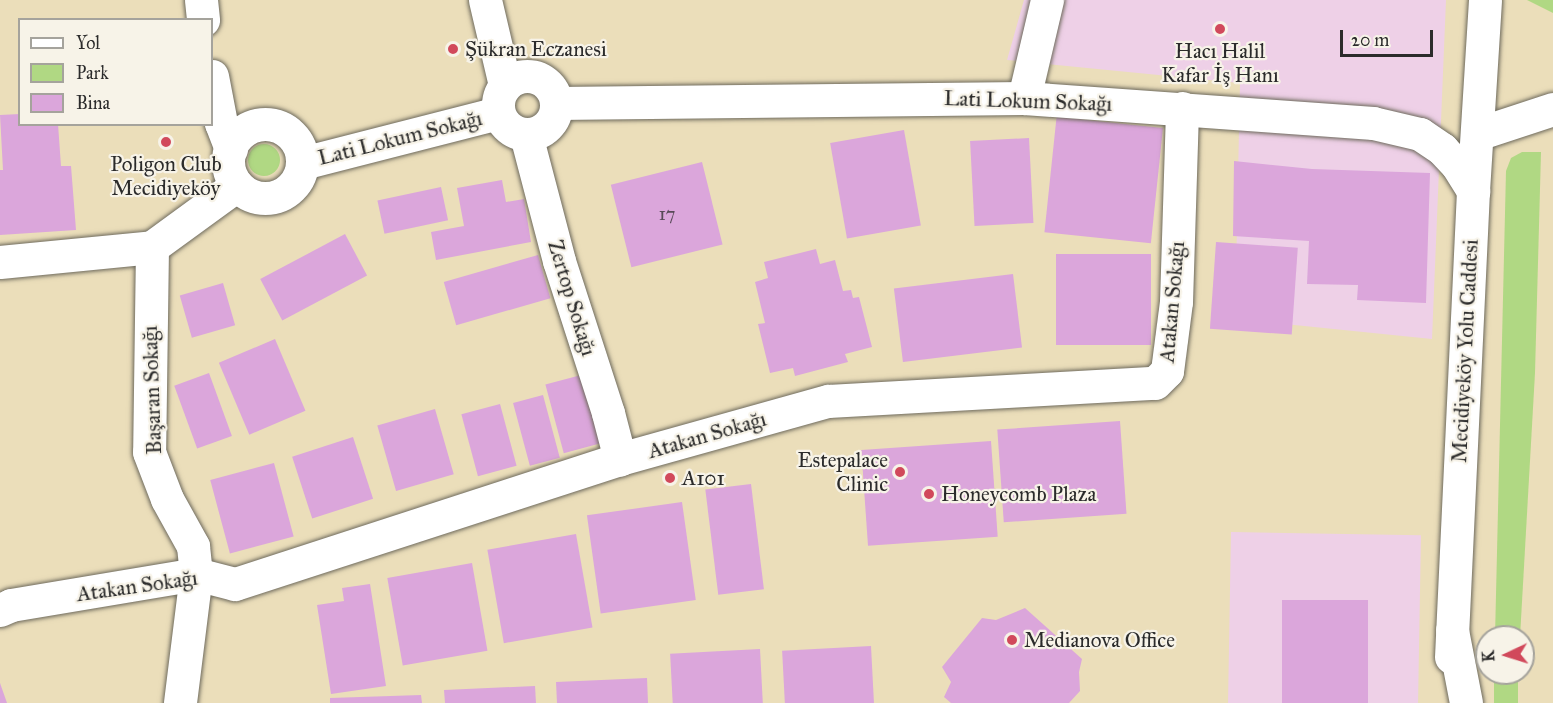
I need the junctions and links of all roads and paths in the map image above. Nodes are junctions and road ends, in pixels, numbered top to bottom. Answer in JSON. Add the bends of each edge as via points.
{"nodes":[{"id":1,"x":201,"y":0,"type":"edge"},
{"id":2,"x":485,"y":0,"type":"edge"},
{"id":3,"x":1047,"y":0,"type":"edge"},
{"id":4,"x":1485,"y":0,"type":"edge"},
{"id":5,"x":203,"y":18,"type":"edge"},
{"id":6,"x":213,"y":81,"type":"edge"},
{"id":7,"x":1024,"y":98,"type":"junction"},
{"id":8,"x":502,"y":99,"type":"junction"},
{"id":9,"x":556,"y":103,"type":"junction"},
{"id":10,"x":1182,"y":108,"type":"junction"},
{"id":11,"x":1553,"y":109,"type":"edge"},
{"id":12,"x":1477,"y":134,"type":"junction"},
{"id":13,"x":526,"y":135,"type":"junction"},
{"id":14,"x":231,"y":149,"type":"junction"},
{"id":15,"x":303,"y":163,"type":"junction"},
{"id":16,"x":237,"y":185,"type":"junction"},
{"id":17,"x":1473,"y":191,"type":"junction"},
{"id":18,"x":152,"y":247,"type":"junction"},
{"id":19,"x":0,"y":261,"type":"edge"},
{"id":20,"x":620,"y":459,"type":"junction"},
{"id":21,"x":196,"y":574,"type":"junction"},
{"id":22,"x":0,"y":610,"type":"edge"},
{"id":23,"x":1452,"y":630,"type":"junction"},
{"id":24,"x":180,"y":703,"type":"edge"},
{"id":25,"x":1450,"y":703,"type":"edge"},
{"id":26,"x":1466,"y":703,"type":"edge"}],
"edges":[{"from":1,"to":5,"type":"main road"},
{"from":2,"to":8,"type":"main road"},
{"from":3,"to":7,"type":"main road"},
{"from":4,"to":12,"type":"main road","name":"Mecidiyeköy Yolu Caddesi"},
{"from":6,"to":14,"type":"main road"},
{"from":7,"to":9,"type":"main road","name":"Lati Lokum Sokağı"},
{"from":7,"to":10,"type":"main road","name":"Lati Lokum Sokağı"},
{"from":8,"to":9,"type":"main road","via":[[523,76],[533,76],[550,87]]},
{"from":8,"to":13,"type":"main road","via":[[508,129]]},
{"from":8,"to":15,"type":"main road","name":"Lati Lokum Sokağı"},
{"from":9,"to":13,"type":"main road","via":[[555,115],[544,130]]},
{"from":10,"to":17,"type":"main road","name":"Lati Lokum Sokağı","via":[[1373,123],[1420,134],[1457,165]]},
{"from":10,"to":20,"type":"main road","name":"Atakan Sokağı","via":[[1176,302],[1167,371],[1155,383],[828,400]]},
{"from":11,"to":12,"type":"main road"},
{"from":12,"to":17,"type":"main road","name":"Mecidiyeköy Yolu Caddesi"},
{"from":13,"to":20,"type":"main road","name":"Zertop Sokağı","via":[[559,261]]},
{"from":14,"to":15,"type":"main road","via":[[241,133],[252,126],[276,125],[296,140]]},
{"from":14,"to":16,"type":"main road","via":[[229,166]]},
{"from":15,"to":16,"type":"main road","via":[[293,186],[273,198],[249,195]]},
{"from":16,"to":18,"type":"main road"},
{"from":17,"to":23,"type":"main road","name":"Mecidiyeköy Yolu Caddesi"},
{"from":18,"to":19,"type":"main road"},
{"from":18,"to":21,"type":"main road","name":"Başaran Sokağı","via":[[149,452],[167,499],[193,546]]},
{"from":20,"to":21,"type":"main road","name":"Atakan Sokağı","via":[[235,584]]},
{"from":21,"to":22,"type":"main road","name":"Atakan Sokağı"},
{"from":21,"to":24,"type":"main road","name":"Başaran Sokağı"},
{"from":23,"to":25,"type":"main road","name":"Mecidiyeköy Yolu Caddesi"},
{"from":23,"to":26,"type":"main road"}]}
